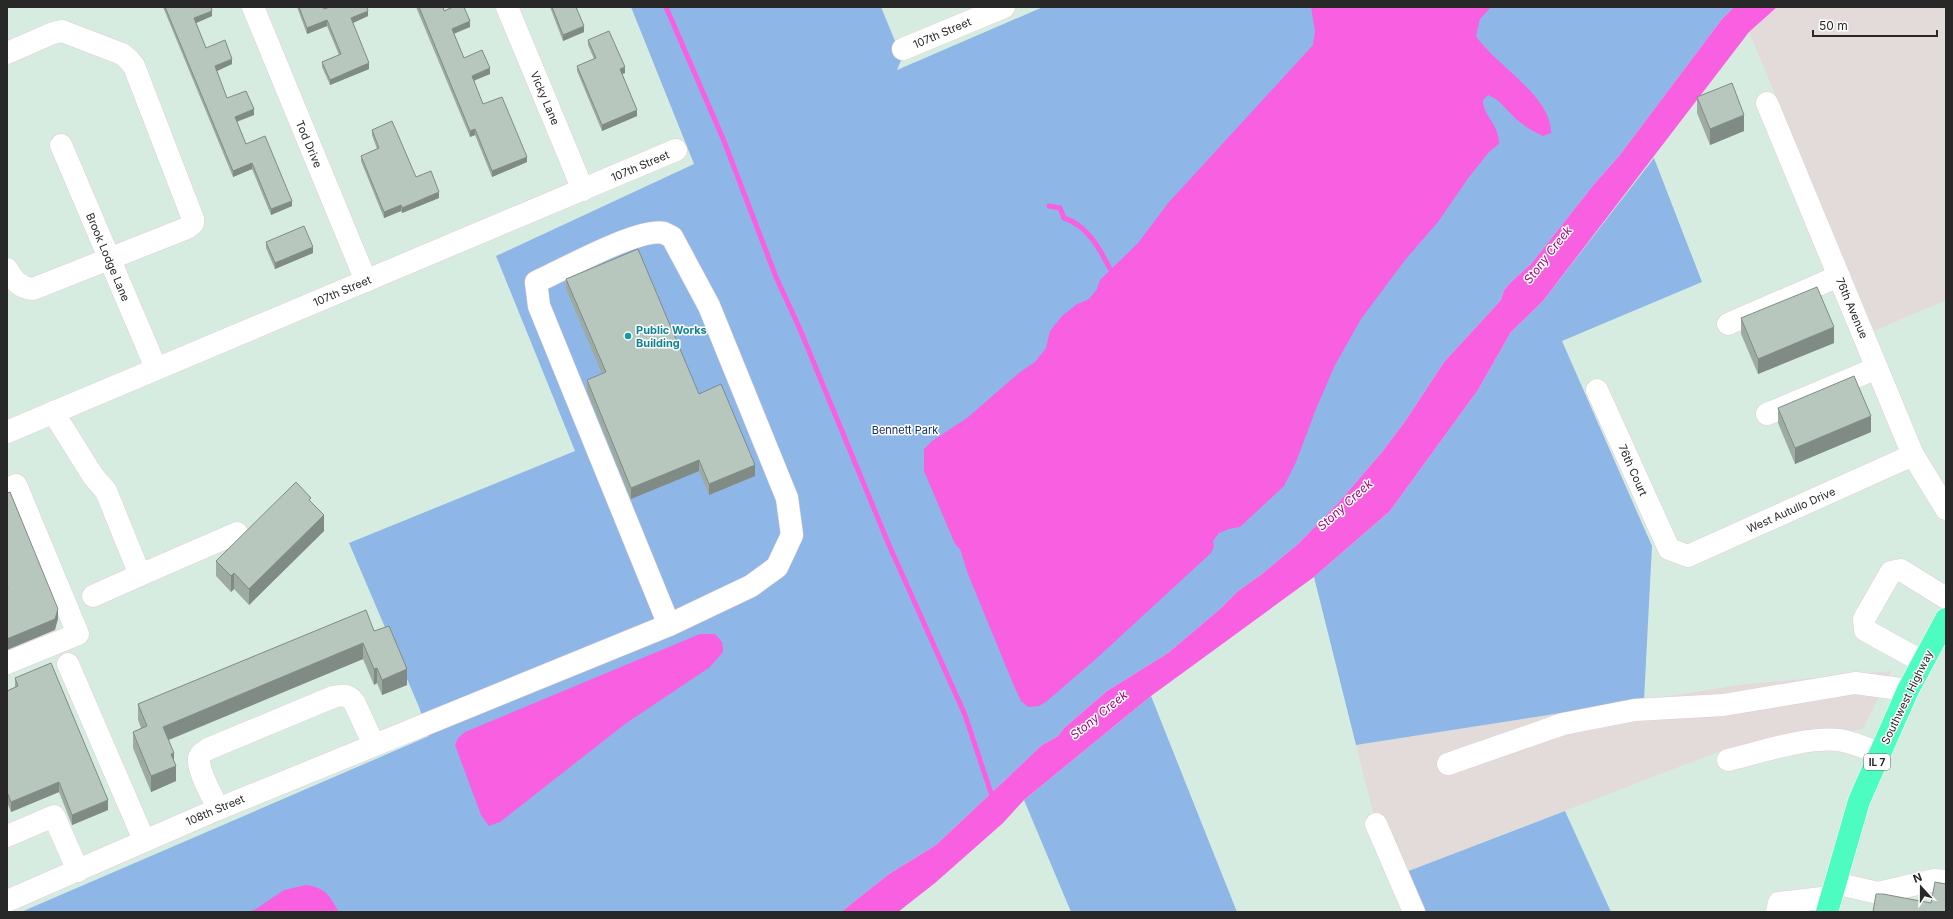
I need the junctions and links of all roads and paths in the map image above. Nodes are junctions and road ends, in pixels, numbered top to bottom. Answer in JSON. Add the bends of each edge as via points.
{"nodes":[{"id":1,"x":253,"y":7,"type":"edge"},
{"id":2,"x":507,"y":7,"type":"edge"},
{"id":3,"x":1004,"y":7,"type":"edge"},
{"id":4,"x":903,"y":49,"type":"dead end"},
{"id":5,"x":7,"y":53,"type":"edge"},
{"id":6,"x":1767,"y":103,"type":"dead end"},
{"id":7,"x":60,"y":145,"type":"dead end"},
{"id":8,"x":676,"y":150,"type":"dead end"},
{"id":9,"x":583,"y":190,"type":"junction"},
{"id":10,"x":109,"y":259,"type":"junction"},
{"id":11,"x":7,"y":269,"type":"edge"},
{"id":12,"x":1839,"y":276,"type":"junction"},
{"id":13,"x":366,"y":281,"type":"junction"},
{"id":14,"x":1728,"y":324,"type":"dead end"},
{"id":15,"x":156,"y":368,"type":"junction"},
{"id":16,"x":1877,"y":368,"type":"junction"},
{"id":17,"x":1597,"y":390,"type":"dead end"},
{"id":18,"x":53,"y":412,"type":"junction"},
{"id":19,"x":1767,"y":414,"type":"dead end"},
{"id":20,"x":7,"y":432,"type":"edge"},
{"id":21,"x":1914,"y":456,"type":"junction"},
{"id":22,"x":7,"y":489,"type":"edge"},
{"id":23,"x":1946,"y":509,"type":"edge"},
{"id":24,"x":237,"y":533,"type":"dead end"},
{"id":25,"x":1669,"y":549,"type":"joint"},
{"id":26,"x":140,"y":576,"type":"junction"},
{"id":27,"x":93,"y":596,"type":"dead end"},
{"id":28,"x":1946,"y":598,"type":"edge"},
{"id":29,"x":1946,"y":619,"type":"edge"},
{"id":30,"x":669,"y":625,"type":"junction"},
{"id":31,"x":1923,"y":662,"type":"junction"},
{"id":32,"x":7,"y":663,"type":"edge"},
{"id":33,"x":68,"y":664,"type":"dead end"},
{"id":34,"x":1908,"y":690,"type":"junction"},
{"id":35,"x":374,"y":745,"type":"junction"},
{"id":36,"x":1880,"y":753,"type":"junction"},
{"id":37,"x":1728,"y":760,"type":"dead end"},
{"id":38,"x":1448,"y":764,"type":"dead end"},
{"id":39,"x":218,"y":809,"type":"junction"},
{"id":40,"x":1376,"y":824,"type":"dead end"},
{"id":41,"x":7,"y":836,"type":"edge"},
{"id":42,"x":144,"y":840,"type":"junction"},
{"id":43,"x":78,"y":871,"type":"junction"},
{"id":44,"x":1946,"y":881,"type":"edge"},
{"id":45,"x":1831,"y":897,"type":"edge"},
{"id":46,"x":7,"y":901,"type":"edge"},
{"id":47,"x":1414,"y":912,"type":"edge"},
{"id":48,"x":1777,"y":912,"type":"edge"}],
"edges":[{"from":1,"to":13,"type":"street","name":"Tod Drive"},
{"from":2,"to":9,"type":"street","name":"Vicky Lane"},
{"from":3,"to":4,"type":"street","name":"107th Street"},
{"from":5,"to":10,"type":"street","via":[[62,31],[122,54],[134,66],[194,219],[187,228]]},
{"from":6,"to":12,"type":"street","name":"76th Avenue"},
{"from":7,"to":10,"type":"street","name":"Brook Lodge Lane"},
{"from":8,"to":9,"type":"street","name":"107th Street"},
{"from":9,"to":13,"type":"street","name":"107th Street"},
{"from":10,"to":11,"type":"street","via":[[33,289],[19,285]]},
{"from":10,"to":15,"type":"street","name":"Brook Lodge Lane"},
{"from":12,"to":14,"type":"street"},
{"from":12,"to":16,"type":"street","name":"76th Avenue"},
{"from":13,"to":15,"type":"street","name":"107th Street"},
{"from":15,"to":18,"type":"street","name":"107th Street"},
{"from":16,"to":19,"type":"street"},
{"from":16,"to":21,"type":"street","name":"76th Avenue"},
{"from":17,"to":25,"type":"street","name":"76th Court"},
{"from":18,"to":20,"type":"street","name":"107th Street"},
{"from":18,"to":26,"type":"street","via":[[93,476],[106,491]]},
{"from":21,"to":23,"type":"street","name":"76th Avenue"},
{"from":21,"to":25,"type":"street","name":"West Autullo Drive","via":[[1688,556]]},
{"from":22,"to":32,"type":"street","via":[[16,485],[78,634]]},
{"from":24,"to":26,"type":"street"},
{"from":26,"to":27,"type":"street"},
{"from":28,"to":31,"type":"street","via":[[1901,570],[1891,572],[1864,619],[1865,630]]},
{"from":29,"to":31,"type":"main road","name":"Southwest Highway","number":"IL 7"},
{"from":30,"to":30,"type":"street","name":"108th Street","via":[[752,586],[777,567],[792,535],[787,498],[709,306],[672,237],[663,233],[645,234],[618,244],[536,282],[539,306]]},
{"from":30,"to":35,"type":"street","name":"108th Street"},
{"from":31,"to":34,"type":"main road","name":"Southwest Highway","number":"IL 7"},
{"from":33,"to":42,"type":"street"},
{"from":34,"to":36,"type":"main road","name":"Southwest Highway","number":"IL 7"},
{"from":34,"to":38,"type":"street","via":[[1855,683],[1723,705],[1635,710],[1563,724]]},
{"from":35,"to":39,"type":"street","name":"108th Street"},
{"from":35,"to":39,"type":"street","via":[[349,696],[333,697],[202,753],[199,757],[201,770]]},
{"from":36,"to":37,"type":"street","via":[[1841,741],[1823,739]]},
{"from":36,"to":45,"type":"main road","name":"Southwest Highway","number":"IL 7","via":[[1859,801]]},
{"from":39,"to":42,"type":"street","name":"108th Street"},
{"from":40,"to":47,"type":"street"},
{"from":41,"to":43,"type":"street","via":[[54,816]]},
{"from":42,"to":43,"type":"street","name":"108th Street"},
{"from":43,"to":46,"type":"street","name":"108th Street"},
{"from":44,"to":45,"type":"street","via":[[1934,880],[1878,893]]},
{"from":45,"to":48,"type":"street","via":[[1779,903]]}]}
